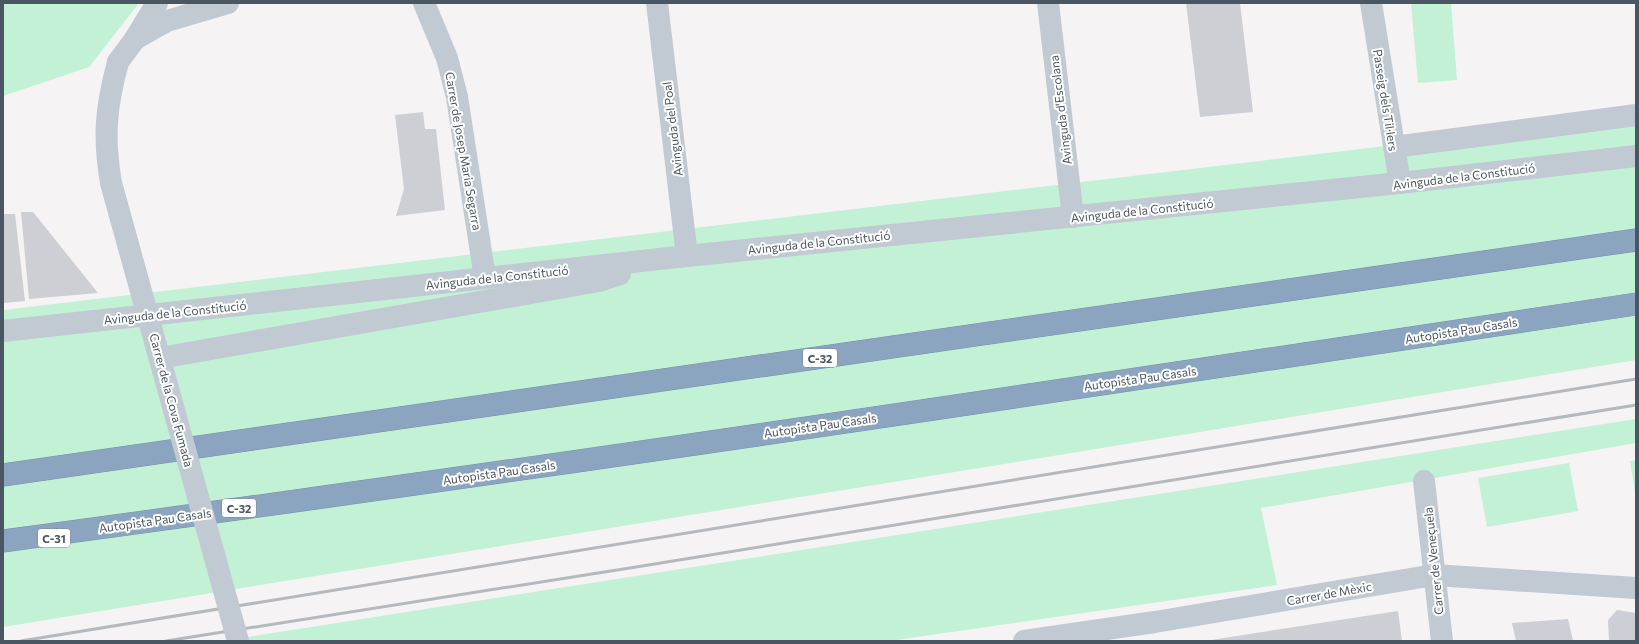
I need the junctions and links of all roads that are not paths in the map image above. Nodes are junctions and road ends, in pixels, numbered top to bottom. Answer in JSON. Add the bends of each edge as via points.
{"nodes":[{"id":1,"x":157,"y":3,"type":"edge"},
{"id":2,"x":424,"y":3,"type":"edge"},
{"id":3,"x":657,"y":3,"type":"edge"},
{"id":4,"x":1048,"y":3,"type":"edge"},
{"id":5,"x":210,"y":5,"type":"edge"},
{"id":6,"x":1373,"y":8,"type":"edge"},
{"id":7,"x":135,"y":39,"type":"junction"},
{"id":8,"x":1636,"y":116,"type":"edge"},
{"id":9,"x":1394,"y":147,"type":"junction"},
{"id":10,"x":1636,"y":156,"type":"edge"},
{"id":11,"x":1400,"y":183,"type":"junction"},
{"id":12,"x":1073,"y":217,"type":"junction"},
{"id":13,"x":1636,"y":240,"type":"edge"},
{"id":14,"x":687,"y":256,"type":"junction"},
{"id":15,"x":660,"y":259,"type":"junction"},
{"id":16,"x":485,"y":278,"type":"junction"},
{"id":17,"x":1636,"y":304,"type":"edge"},
{"id":18,"x":3,"y":330,"type":"edge"},
{"id":19,"x":160,"y":358,"type":"junction"},
{"id":20,"x":3,"y":475,"type":"edge"},
{"id":21,"x":1424,"y":481,"type":"dead end"},
{"id":22,"x":106,"y":527,"type":"junction"},
{"id":23,"x":3,"y":541,"type":"edge"},
{"id":24,"x":3,"y":549,"type":"edge"},
{"id":25,"x":1434,"y":575,"type":"junction"},
{"id":26,"x":1636,"y":588,"type":"edge"},
{"id":27,"x":1156,"y":632,"type":"edge"},
{"id":28,"x":238,"y":641,"type":"edge"},
{"id":29,"x":1024,"y":641,"type":"edge"},
{"id":30,"x":1442,"y":641,"type":"edge"}],
"edges":[{"from":1,"to":7,"type":"street","name":"Carrer de la Cova Fumada"},
{"from":2,"to":16,"type":"street","name":"Carrer de Josep Maria Segarra","via":[[447,58],[457,97]]},
{"from":3,"to":14,"type":"street","name":"Avinguda del Poal"},
{"from":4,"to":12,"type":"street","name":"Avinguda d'Escolana"},
{"from":5,"to":7,"type":"street","via":[[167,21]]},
{"from":6,"to":9,"type":"street","name":"Passeig dels Til·lers"},
{"from":7,"to":19,"type":"street","name":"Carrer de la Cova Fumada","bridge":true,"via":[[118,62],[108,110],[107,161]]},
{"from":8,"to":9,"type":"street"},
{"from":9,"to":11,"type":"street","name":"Passeig dels Til·lers"},
{"from":10,"to":11,"type":"street","name":"Avinguda de la Constitució"},
{"from":11,"to":12,"type":"street","name":"Avinguda de la Constitució"},
{"from":12,"to":14,"type":"street","name":"Avinguda de la Constitució"},
{"from":13,"to":20,"type":"highway","number":"C-32"},
{"from":14,"to":15,"type":"street","name":"Avinguda de la Constitució"},
{"from":15,"to":16,"type":"street","name":"Avinguda de la Constitució"},
{"from":15,"to":19,"type":"street","via":[[599,281]]},
{"from":16,"to":18,"type":"street","name":"Avinguda de la Constitució"},
{"from":17,"to":22,"type":"highway","name":"Autopista Pau Casals","number":"C-32","via":[[1060,390]]},
{"from":19,"to":28,"type":"street","name":"Carrer de la Cova Fumada","bridge":true},
{"from":21,"to":25,"type":"street","name":"Carrer de Veneçuela"},
{"from":22,"to":23,"type":"highway","name":"Autopista Pau Casals","number":"C-32"},
{"from":22,"to":24,"type":"highway","number":"C-31"},
{"from":25,"to":26,"type":"street","name":"Carrer de Mèxic"},
{"from":25,"to":27,"type":"street","name":"Carrer de Mèxic"},
{"from":25,"to":30,"type":"street","name":"Carrer de Veneçuela"},
{"from":27,"to":29,"type":"street","name":"Carrer de Mèxic"}]}
